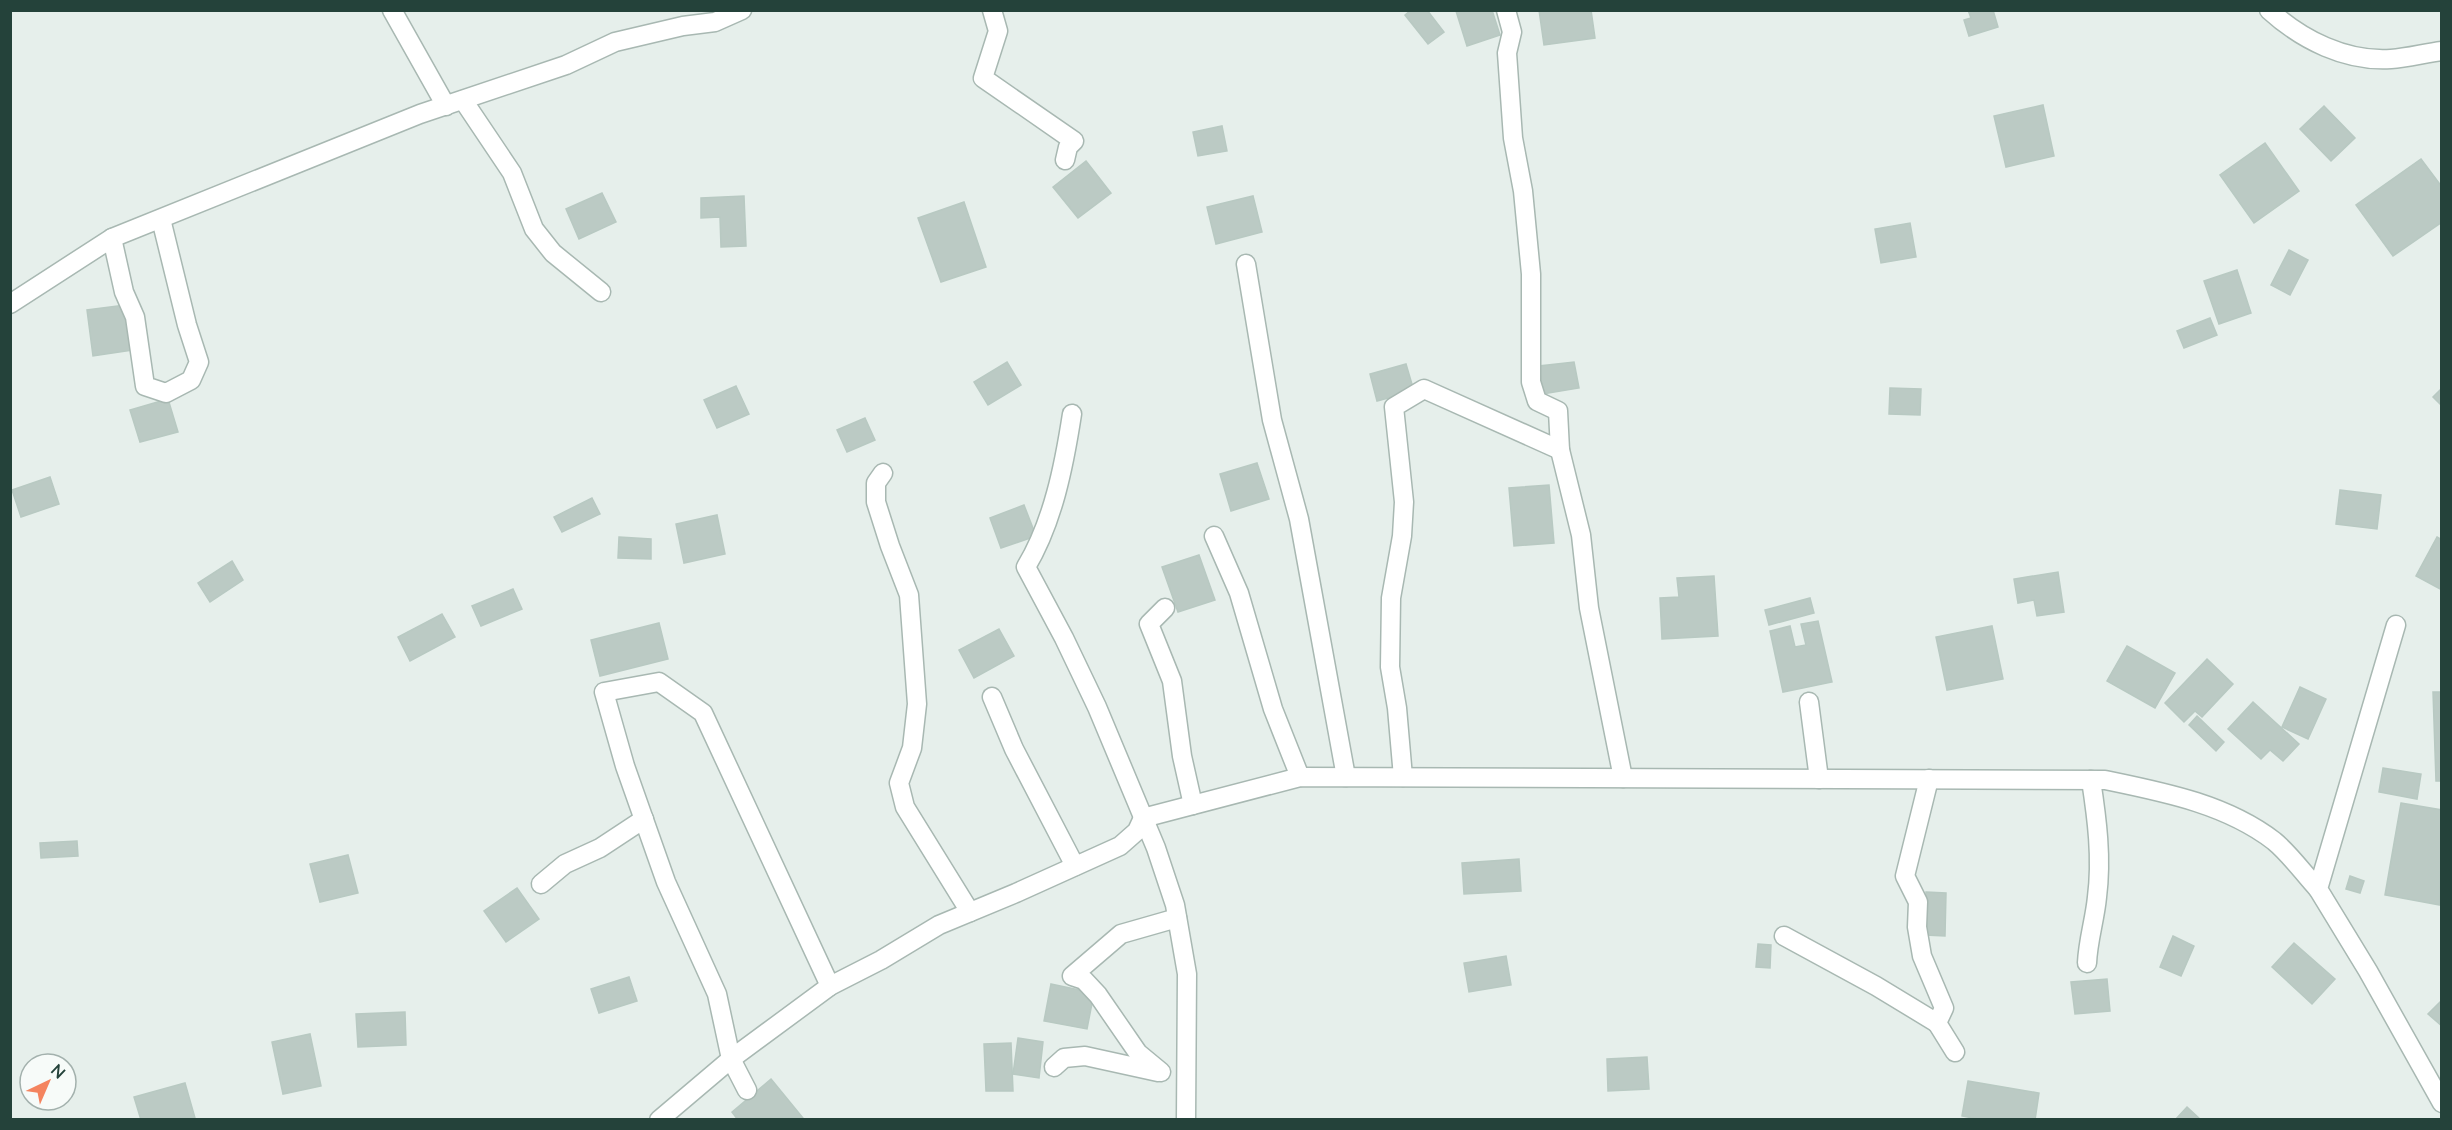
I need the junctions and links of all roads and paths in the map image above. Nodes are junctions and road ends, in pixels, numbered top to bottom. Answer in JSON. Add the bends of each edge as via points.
{"nodes":[{"id":1,"x":392,"y":10,"type":"edge"},
{"id":2,"x":742,"y":10,"type":"edge"},
{"id":3,"x":992,"y":10,"type":"edge"},
{"id":4,"x":1506,"y":10,"type":"edge"},
{"id":5,"x":2270,"y":10,"type":"edge"},
{"id":6,"x":2442,"y":51,"type":"edge"},
{"id":7,"x":454,"y":103,"type":"junction"},
{"id":8,"x":1065,"y":160,"type":"dead end"},
{"id":9,"x":161,"y":219,"type":"junction"},
{"id":10,"x":112,"y":238,"type":"junction"},
{"id":11,"x":1246,"y":264,"type":"dead end"},
{"id":12,"x":602,"y":292,"type":"dead end"},
{"id":13,"x":10,"y":304,"type":"edge"},
{"id":14,"x":1072,"y":414,"type":"dead end"},
{"id":15,"x":1560,"y":450,"type":"junction"},
{"id":16,"x":883,"y":473,"type":"dead end"},
{"id":17,"x":1214,"y":536,"type":"dead end"},
{"id":18,"x":1165,"y":608,"type":"dead end"},
{"id":19,"x":2396,"y":625,"type":"dead end"},
{"id":20,"x":992,"y":697,"type":"dead end"},
{"id":21,"x":1809,"y":702,"type":"dead end"},
{"id":22,"x":1300,"y":777,"type":"junction"},
{"id":23,"x":1347,"y":777,"type":"junction"},
{"id":24,"x":1403,"y":777,"type":"junction"},
{"id":25,"x":1623,"y":778,"type":"junction"},
{"id":26,"x":1819,"y":779,"type":"junction"},
{"id":27,"x":1929,"y":779,"type":"junction"},
{"id":28,"x":2091,"y":780,"type":"junction"},
{"id":29,"x":1193,"y":806,"type":"junction"},
{"id":30,"x":1143,"y":818,"type":"junction"},
{"id":31,"x":644,"y":819,"type":"junction"},
{"id":32,"x":1075,"y":866,"type":"junction"},
{"id":33,"x":541,"y":884,"type":"dead end"},
{"id":34,"x":2318,"y":889,"type":"junction"},
{"id":35,"x":970,"y":912,"type":"junction"},
{"id":36,"x":1177,"y":918,"type":"junction"},
{"id":37,"x":1784,"y":936,"type":"dead end"},
{"id":38,"x":2086,"y":963,"type":"dead end"},
{"id":39,"x":830,"y":986,"type":"junction"},
{"id":40,"x":1937,"y":1023,"type":"junction"},
{"id":41,"x":1955,"y":1052,"type":"dead end"},
{"id":42,"x":731,"y":1059,"type":"junction"},
{"id":43,"x":1186,"y":1063,"type":"junction"},
{"id":44,"x":1054,"y":1067,"type":"dead end"},
{"id":45,"x":1161,"y":1072,"type":"junction"},
{"id":46,"x":747,"y":1090,"type":"dead end"},
{"id":47,"x":2442,"y":1103,"type":"edge"},
{"id":48,"x":659,"y":1119,"type":"edge"},
{"id":49,"x":1186,"y":1119,"type":"edge"}],
"edges":[{"from":1,"to":7,"type":"street"},
{"from":2,"to":7,"type":"street","via":[[715,22],[615,42],[566,65]]},
{"from":3,"to":8,"type":"street","via":[[998,31],[983,78],[1074,141]]},
{"from":4,"to":15,"type":"street","via":[[1512,32],[1507,53],[1513,138],[1531,274],[1531,382],[1537,401],[1558,411]]},
{"from":5,"to":6,"type":"street","via":[[2314,42],[2355,57],[2391,59]]},
{"from":7,"to":9,"type":"street"},
{"from":7,"to":12,"type":"street","via":[[512,173],[534,229],[553,253]]},
{"from":9,"to":10,"type":"street"},
{"from":9,"to":10,"type":"street","via":[[199,362],[191,380],[166,393],[145,386],[135,317],[124,292]]},
{"from":10,"to":13,"type":"street"},
{"from":11,"to":23,"type":"street","via":[[1272,420],[1299,519]]},
{"from":14,"to":30,"type":"street","via":[[1065,462],[1039,546],[1026,567],[1097,707]]},
{"from":15,"to":24,"type":"street","via":[[1424,389],[1394,407],[1404,502],[1391,598],[1390,667]]},
{"from":15,"to":25,"type":"street","via":[[1581,535],[1588,608]]},
{"from":16,"to":35,"type":"street","via":[[876,483],[876,502],[909,595],[917,704],[912,748],[899,783],[905,807]]},
{"from":17,"to":22,"type":"street","via":[[1239,593],[1273,709]]},
{"from":18,"to":29,"type":"street","via":[[1149,624],[1172,681]]},
{"from":19,"to":34,"type":"street"},
{"from":20,"to":32,"type":"street"},
{"from":21,"to":26,"type":"street"},
{"from":22,"to":23,"type":"street"},
{"from":22,"to":29,"type":"street"},
{"from":23,"to":24,"type":"street"},
{"from":24,"to":25,"type":"street"},
{"from":25,"to":26,"type":"street"},
{"from":26,"to":27,"type":"street"},
{"from":27,"to":28,"type":"street"},
{"from":27,"to":40,"type":"street","via":[[1905,876],[1918,902],[1922,956],[1944,1008]]},
{"from":28,"to":34,"type":"street","via":[[2169,793],[2228,813],[2275,842]]},
{"from":28,"to":38,"type":"street","via":[[2099,864]]},
{"from":29,"to":30,"type":"street"},
{"from":30,"to":32,"type":"street","via":[[1137,831],[1120,846]]},
{"from":30,"to":36,"type":"street"},
{"from":31,"to":33,"type":"street","via":[[600,848],[565,864]]},
{"from":31,"to":39,"type":"street","via":[[604,692],[659,682],[703,713]]},
{"from":31,"to":42,"type":"street","via":[[666,882],[717,993]]},
{"from":32,"to":35,"type":"street"},
{"from":34,"to":47,"type":"street"},
{"from":35,"to":39,"type":"street"},
{"from":36,"to":43,"type":"street","via":[[1188,974]]},
{"from":36,"to":45,"type":"street","via":[[1121,933],[1072,975],[1084,980],[1098,995],[1138,1053]]},
{"from":37,"to":40,"type":"street"},
{"from":39,"to":42,"type":"street"},
{"from":40,"to":41,"type":"street"},
{"from":42,"to":46,"type":"street"},
{"from":42,"to":48,"type":"street"},
{"from":43,"to":45,"type":"street"},
{"from":43,"to":49,"type":"street"},
{"from":44,"to":45,"type":"street","via":[[1064,1058],[1085,1056]]}]}
